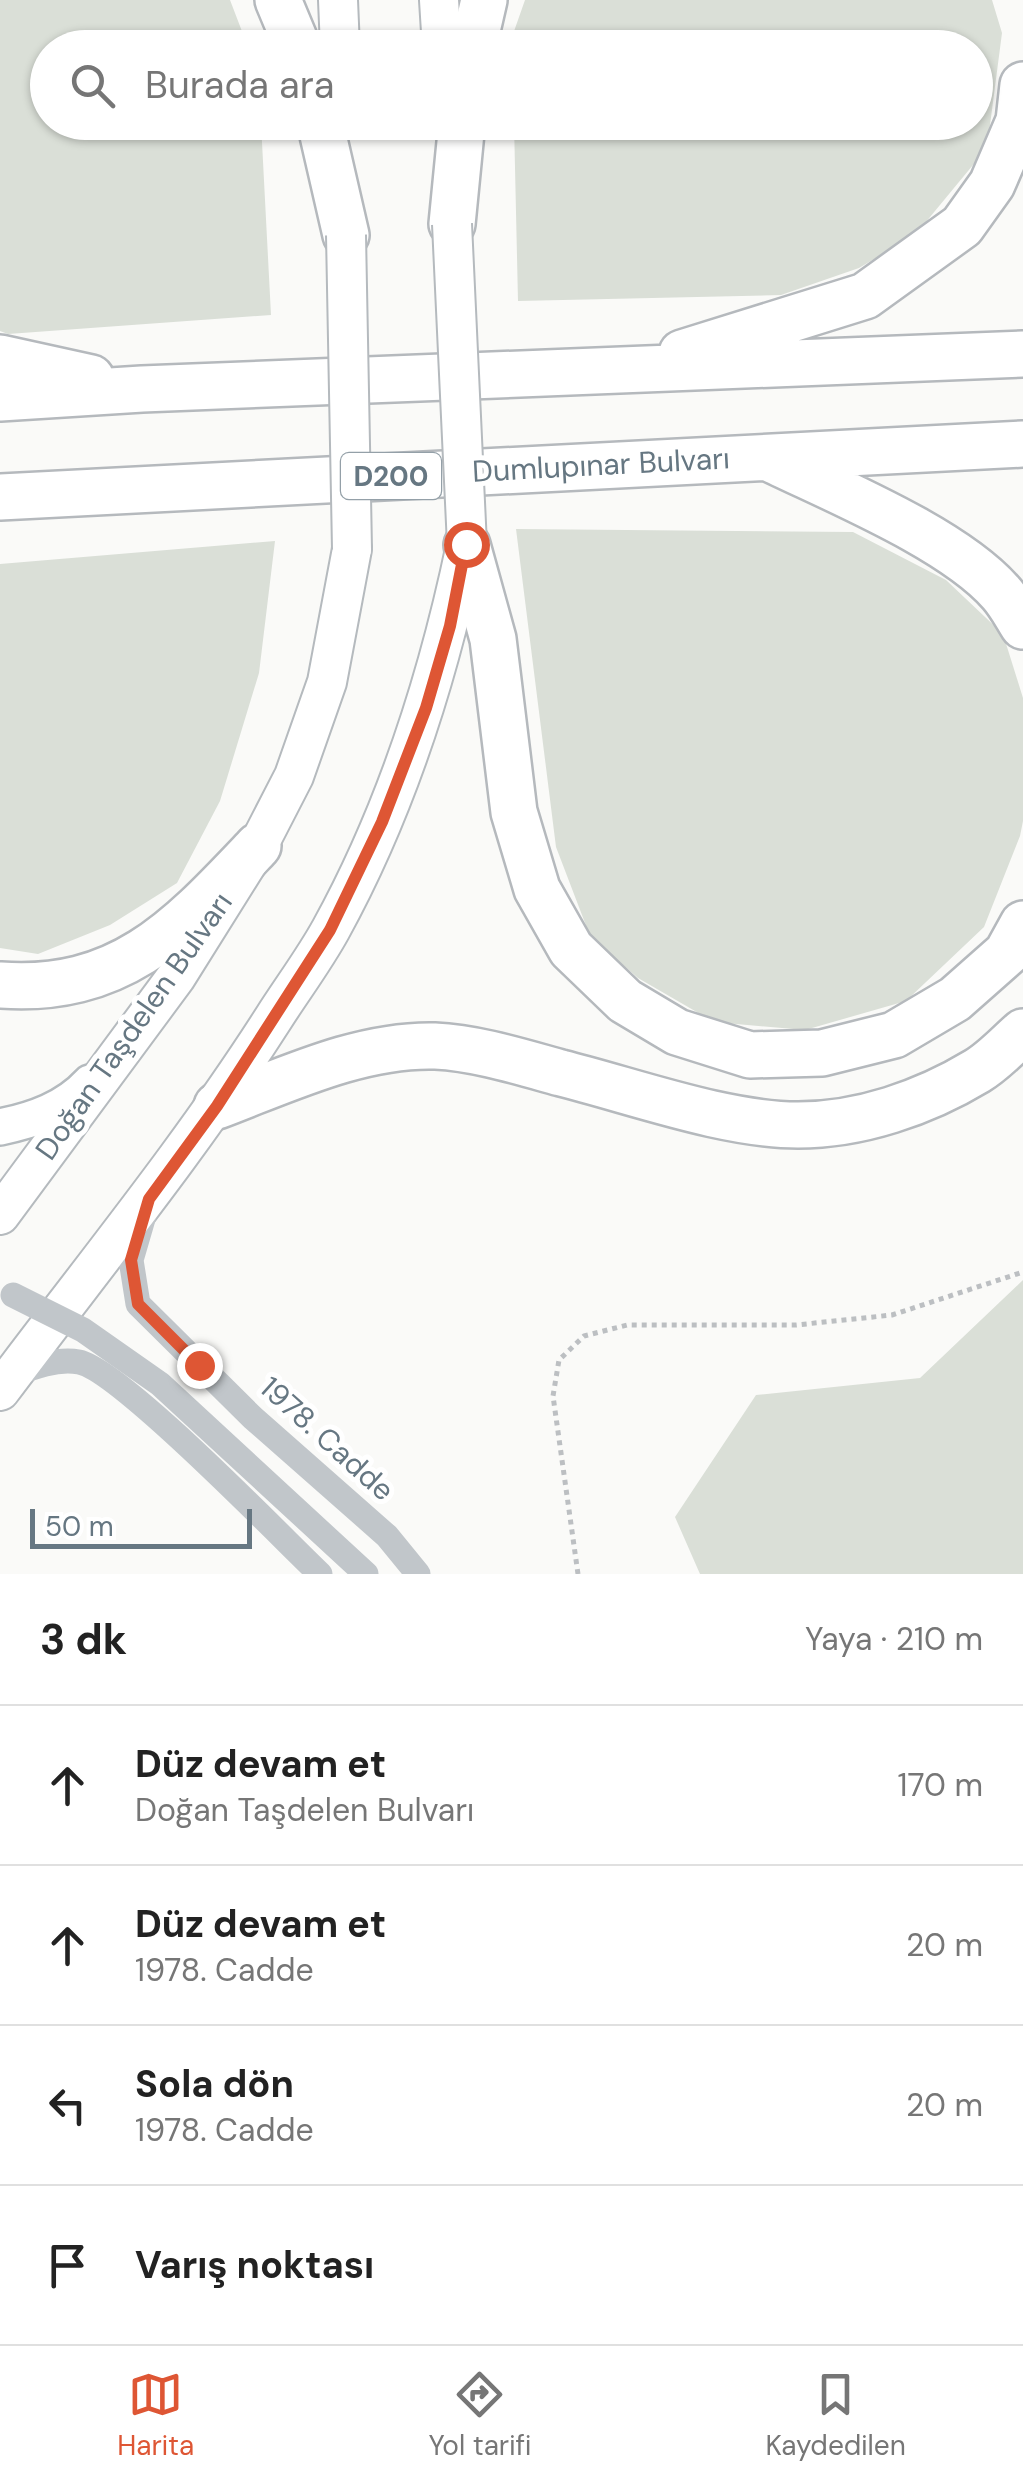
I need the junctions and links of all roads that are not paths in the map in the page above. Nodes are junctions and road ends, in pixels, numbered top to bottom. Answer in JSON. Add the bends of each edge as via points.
{"nodes":[{"id":1,"x":278,"y":0,"type":"edge"},
{"id":2,"x":338,"y":0,"type":"edge"},
{"id":3,"x":439,"y":0,"type":"edge"},
{"id":4,"x":484,"y":0,"type":"edge"},
{"id":5,"x":290,"y":30,"type":"edge"},
{"id":6,"x":339,"y":30,"type":"edge"},
{"id":7,"x":441,"y":30,"type":"edge"},
{"id":8,"x":477,"y":30,"type":"edge"},
{"id":9,"x":1023,"y":85,"type":"edge"},
{"id":10,"x":324,"y":140,"type":"edge"},
{"id":11,"x":343,"y":140,"type":"edge"},
{"id":12,"x":447,"y":140,"type":"edge"},
{"id":13,"x":460,"y":140,"type":"edge"},
{"id":14,"x":452,"y":224,"type":"junction"},
{"id":15,"x":346,"y":235,"type":"junction"},
{"id":16,"x":1023,"y":354,"type":"edge"},
{"id":17,"x":0,"y":358,"type":"edge"},
{"id":18,"x":630,"y":370,"type":"junction"},
{"id":19,"x":142,"y":389,"type":"junction"},
{"id":20,"x":0,"y":398,"type":"edge"},
{"id":21,"x":1023,"y":444,"type":"edge"},
{"id":22,"x":764,"y":456,"type":"junction"},
{"id":23,"x":6,"y":500,"type":"edge"},
{"id":24,"x":466,"y":544,"type":"junction"},
{"id":25,"x":1023,"y":626,"type":"edge"},
{"id":26,"x":258,"y":846,"type":"junction"},
{"id":27,"x":1023,"y":924,"type":"edge"},
{"id":28,"x":0,"y":984,"type":"edge"},
{"id":29,"x":1023,"y":1032,"type":"edge"},
{"id":30,"x":125,"y":1046,"type":"junction"},
{"id":31,"x":217,"y":1106,"type":"junction"},
{"id":32,"x":0,"y":1127,"type":"edge"},
{"id":33,"x":149,"y":1199,"type":"junction"},
{"id":34,"x":0,"y":1215,"type":"edge"},
{"id":35,"x":6,"y":1292,"type":"edge"},
{"id":36,"x":6,"y":1383,"type":"edge"},
{"id":37,"x":320,"y":1574,"type":"edge"},
{"id":38,"x":366,"y":1574,"type":"edge"},
{"id":39,"x":418,"y":1574,"type":"edge"}],
"edges":[{"from":1,"to":5,"type":"highway"},
{"from":2,"to":6,"type":"main road"},
{"from":3,"to":7,"type":"main road"},
{"from":4,"to":8,"type":"highway"},
{"from":9,"to":18,"type":"highway","via":[[1019,121],[992,184],[962,226],[915,262],[864,296]]},
{"from":10,"to":15,"type":"highway"},
{"from":11,"to":15,"type":"main road","name":"Doğan Taşdelen Bulvarı"},
{"from":12,"to":14,"type":"main road"},
{"from":13,"to":14,"type":"highway"},
{"from":14,"to":24,"type":"main road","bridge":true},
{"from":15,"to":26,"type":"main road","name":"Doğan Taşdelen Bulvarı","bridge":true,"via":[[352,550],[327,682],[294,776]]},
{"from":16,"to":18,"type":"highway"},
{"from":17,"to":19,"type":"highway"},
{"from":18,"to":19,"type":"highway"},
{"from":19,"to":20,"type":"highway"},
{"from":21,"to":22,"type":"highway","name":"Dumlupınar Bulvarı","number":"D200"},
{"from":22,"to":23,"type":"highway","name":"Dumlupınar Bulvarı","number":"D200"},
{"from":22,"to":25,"type":"highway","via":[[958,557],[1001,593]]},
{"from":24,"to":27,"type":"highway","via":[[493,640],[514,812],[537,890],[571,949],[625,1001],[676,1032],[750,1054],[822,1053],[894,1035],[955,999],[1006,953]]},
{"from":24,"to":31,"type":"main road","via":[[426,708],[382,822],[330,930]]},
{"from":26,"to":28,"type":"highway","via":[[188,920],[126,962],[75,981]]},
{"from":26,"to":30,"type":"main road","name":"Doğan Taşdelen Bulvarı"},
{"from":29,"to":31,"type":"highway","via":[[980,1070],[860,1120],[796,1125],[732,1117],[436,1046],[327,1064]]},
{"from":30,"to":32,"type":"main road","via":[[68,1102]]},
{"from":30,"to":34,"type":"main road","name":"Doğan Taşdelen Bulvarı"},
{"from":31,"to":33,"type":"main road"},
{"from":33,"to":36,"type":"main road"},
{"from":33,"to":39,"type":"street","name":"1978. Cadde","via":[[131,1260],[138,1304],[386,1536]]},
{"from":35,"to":38,"type":"street","bridge":true,"via":[[82,1330],[160,1384]]},
{"from":36,"to":37,"type":"street","via":[[43,1364],[81,1362],[128,1392]]}]}
